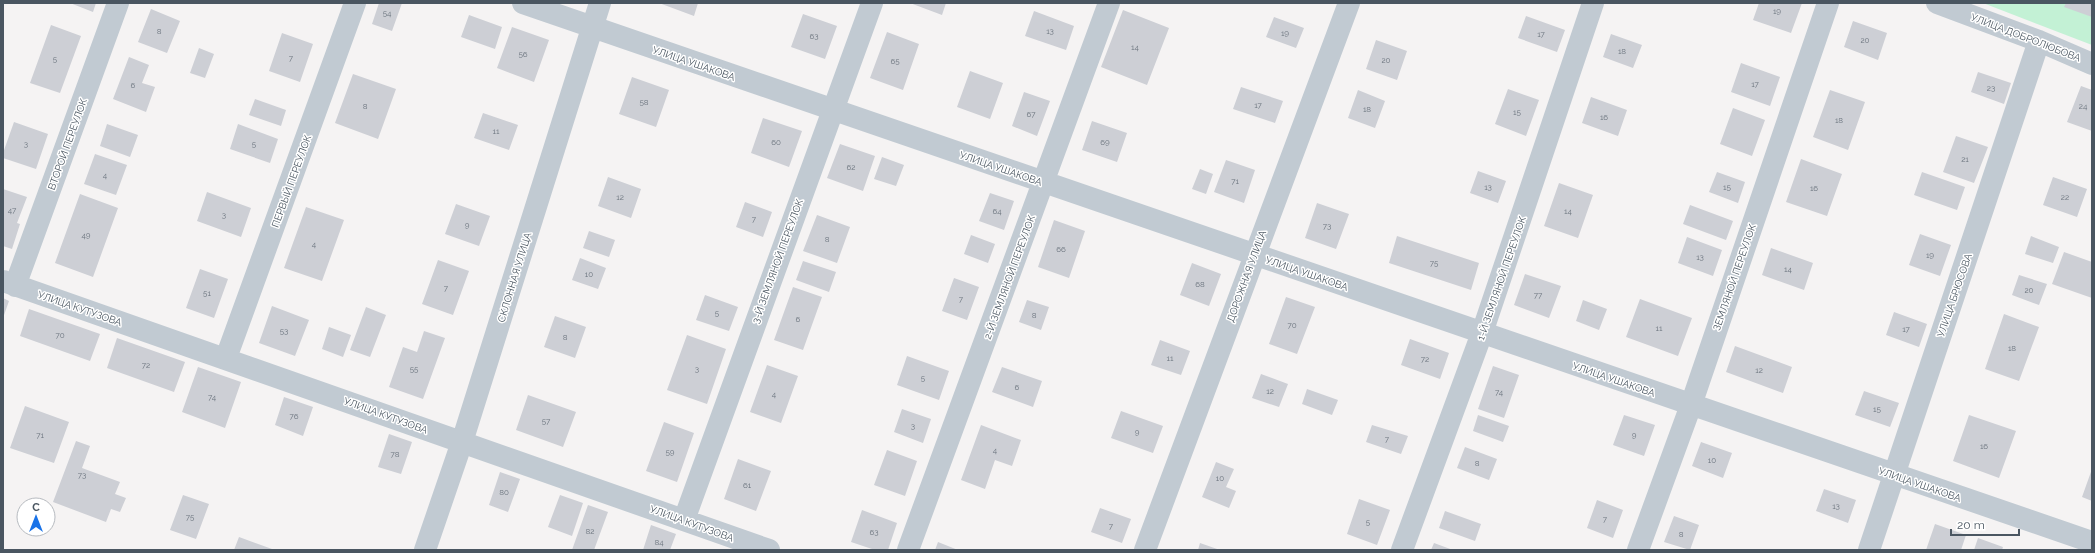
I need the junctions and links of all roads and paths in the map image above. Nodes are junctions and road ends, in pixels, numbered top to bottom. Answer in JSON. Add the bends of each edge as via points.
{"nodes":[{"id":1,"x":118,"y":3,"type":"edge"},
{"id":2,"x":355,"y":3,"type":"edge"},
{"id":3,"x":523,"y":3,"type":"edge"},
{"id":4,"x":600,"y":3,"type":"edge"},
{"id":5,"x":872,"y":3,"type":"edge"},
{"id":6,"x":1109,"y":3,"type":"edge"},
{"id":7,"x":1349,"y":3,"type":"edge"},
{"id":8,"x":1592,"y":3,"type":"edge"},
{"id":9,"x":1828,"y":3,"type":"edge"},
{"id":10,"x":1937,"y":3,"type":"edge"},
{"id":11,"x":592,"y":28,"type":"junction"},
{"id":12,"x":2039,"y":41,"type":"junction"},
{"id":13,"x":2092,"y":64,"type":"edge"},
{"id":14,"x":832,"y":110,"type":"junction"},
{"id":15,"x":1044,"y":183,"type":"junction"},
{"id":16,"x":1254,"y":255,"type":"junction"},
{"id":17,"x":9,"y":283,"type":"edge"},
{"id":18,"x":1482,"y":333,"type":"junction"},
{"id":19,"x":226,"y":358,"type":"junction"},
{"id":20,"x":1691,"y":405,"type":"junction"},
{"id":21,"x":462,"y":442,"type":"junction"},
{"id":22,"x":1894,"y":475,"type":"junction"},
{"id":23,"x":684,"y":520,"type":"junction"},
{"id":24,"x":2092,"y":542,"type":"edge"},
{"id":25,"x":425,"y":550,"type":"edge"},
{"id":26,"x":768,"y":550,"type":"edge"},
{"id":27,"x":908,"y":550,"type":"edge"},
{"id":28,"x":1144,"y":550,"type":"edge"},
{"id":29,"x":1402,"y":550,"type":"edge"},
{"id":30,"x":1638,"y":550,"type":"edge"},
{"id":31,"x":1869,"y":550,"type":"edge"}],
"edges":[{"from":1,"to":17,"type":"street","name":"ВТОРОЙ ПЕРЕУЛОК"},
{"from":2,"to":19,"type":"street","name":"ПЕРВЫЙ ПЕРЕУЛОК"},
{"from":3,"to":11,"type":"street","name":"УЛИЦА УШАКОВА"},
{"from":4,"to":11,"type":"street","name":"СКЛОННАЯ УЛИЦА"},
{"from":5,"to":14,"type":"street","name":"3-Й ЗЕМЛЯНОЙ ПЕРЕУЛОК"},
{"from":6,"to":15,"type":"street","name":"2-Й ЗЕМЛЯНОЙ ПЕРЕУЛОК"},
{"from":7,"to":16,"type":"street","name":"ДОРОЖНАЯ УЛИЦА"},
{"from":8,"to":18,"type":"street","name":"1-Й ЗЕМЛЯНОЙ ПЕРЕУЛОК"},
{"from":9,"to":20,"type":"street","name":"ЗЕМЛЯНОЙ ПЕРЕУЛОК"},
{"from":10,"to":12,"type":"street","name":"УЛИЦА ДОБРОЛЮБОВА"},
{"from":11,"to":14,"type":"street","name":"УЛИЦА УШАКОВА"},
{"from":11,"to":21,"type":"street","name":"СКЛОННАЯ УЛИЦА"},
{"from":12,"to":13,"type":"street","name":"УЛИЦА ДОБРОЛЮБОВА"},
{"from":12,"to":22,"type":"street","name":"УЛИЦА БРЮСОВА"},
{"from":14,"to":15,"type":"street","name":"УЛИЦА УШАКОВА"},
{"from":14,"to":23,"type":"street","name":"3-Й ЗЕМЛЯНОЙ ПЕРЕУЛОК"},
{"from":15,"to":16,"type":"street","name":"УЛИЦА УШАКОВА"},
{"from":15,"to":27,"type":"street","name":"2-Й ЗЕМЛЯНОЙ ПЕРЕУЛОК"},
{"from":16,"to":18,"type":"street","name":"УЛИЦА УШАКОВА"},
{"from":16,"to":28,"type":"street","name":"ДОРОЖНАЯ УЛИЦА"},
{"from":17,"to":19,"type":"street","name":"УЛИЦА КУТУЗОВА"},
{"from":18,"to":20,"type":"street","name":"УЛИЦА УШАКОВА"},
{"from":18,"to":29,"type":"street","name":"1-Й ЗЕМЛЯНОЙ ПЕРЕУЛОК"},
{"from":19,"to":21,"type":"street","name":"УЛИЦА КУТУЗОВА"},
{"from":20,"to":22,"type":"street","name":"УЛИЦА УШАКОВА"},
{"from":20,"to":30,"type":"street","name":"ЗЕМЛЯНОЙ ПЕРЕУЛОК"},
{"from":21,"to":23,"type":"street","name":"УЛИЦА КУТУЗОВА"},
{"from":21,"to":25,"type":"street","name":"СКЛОННАЯ УЛИЦА"},
{"from":22,"to":24,"type":"street","name":"УЛИЦА УШАКОВА"},
{"from":22,"to":31,"type":"street","name":"УЛИЦА БРЮСОВА"},
{"from":23,"to":26,"type":"street","name":"УЛИЦА КУТУЗОВА"}]}
